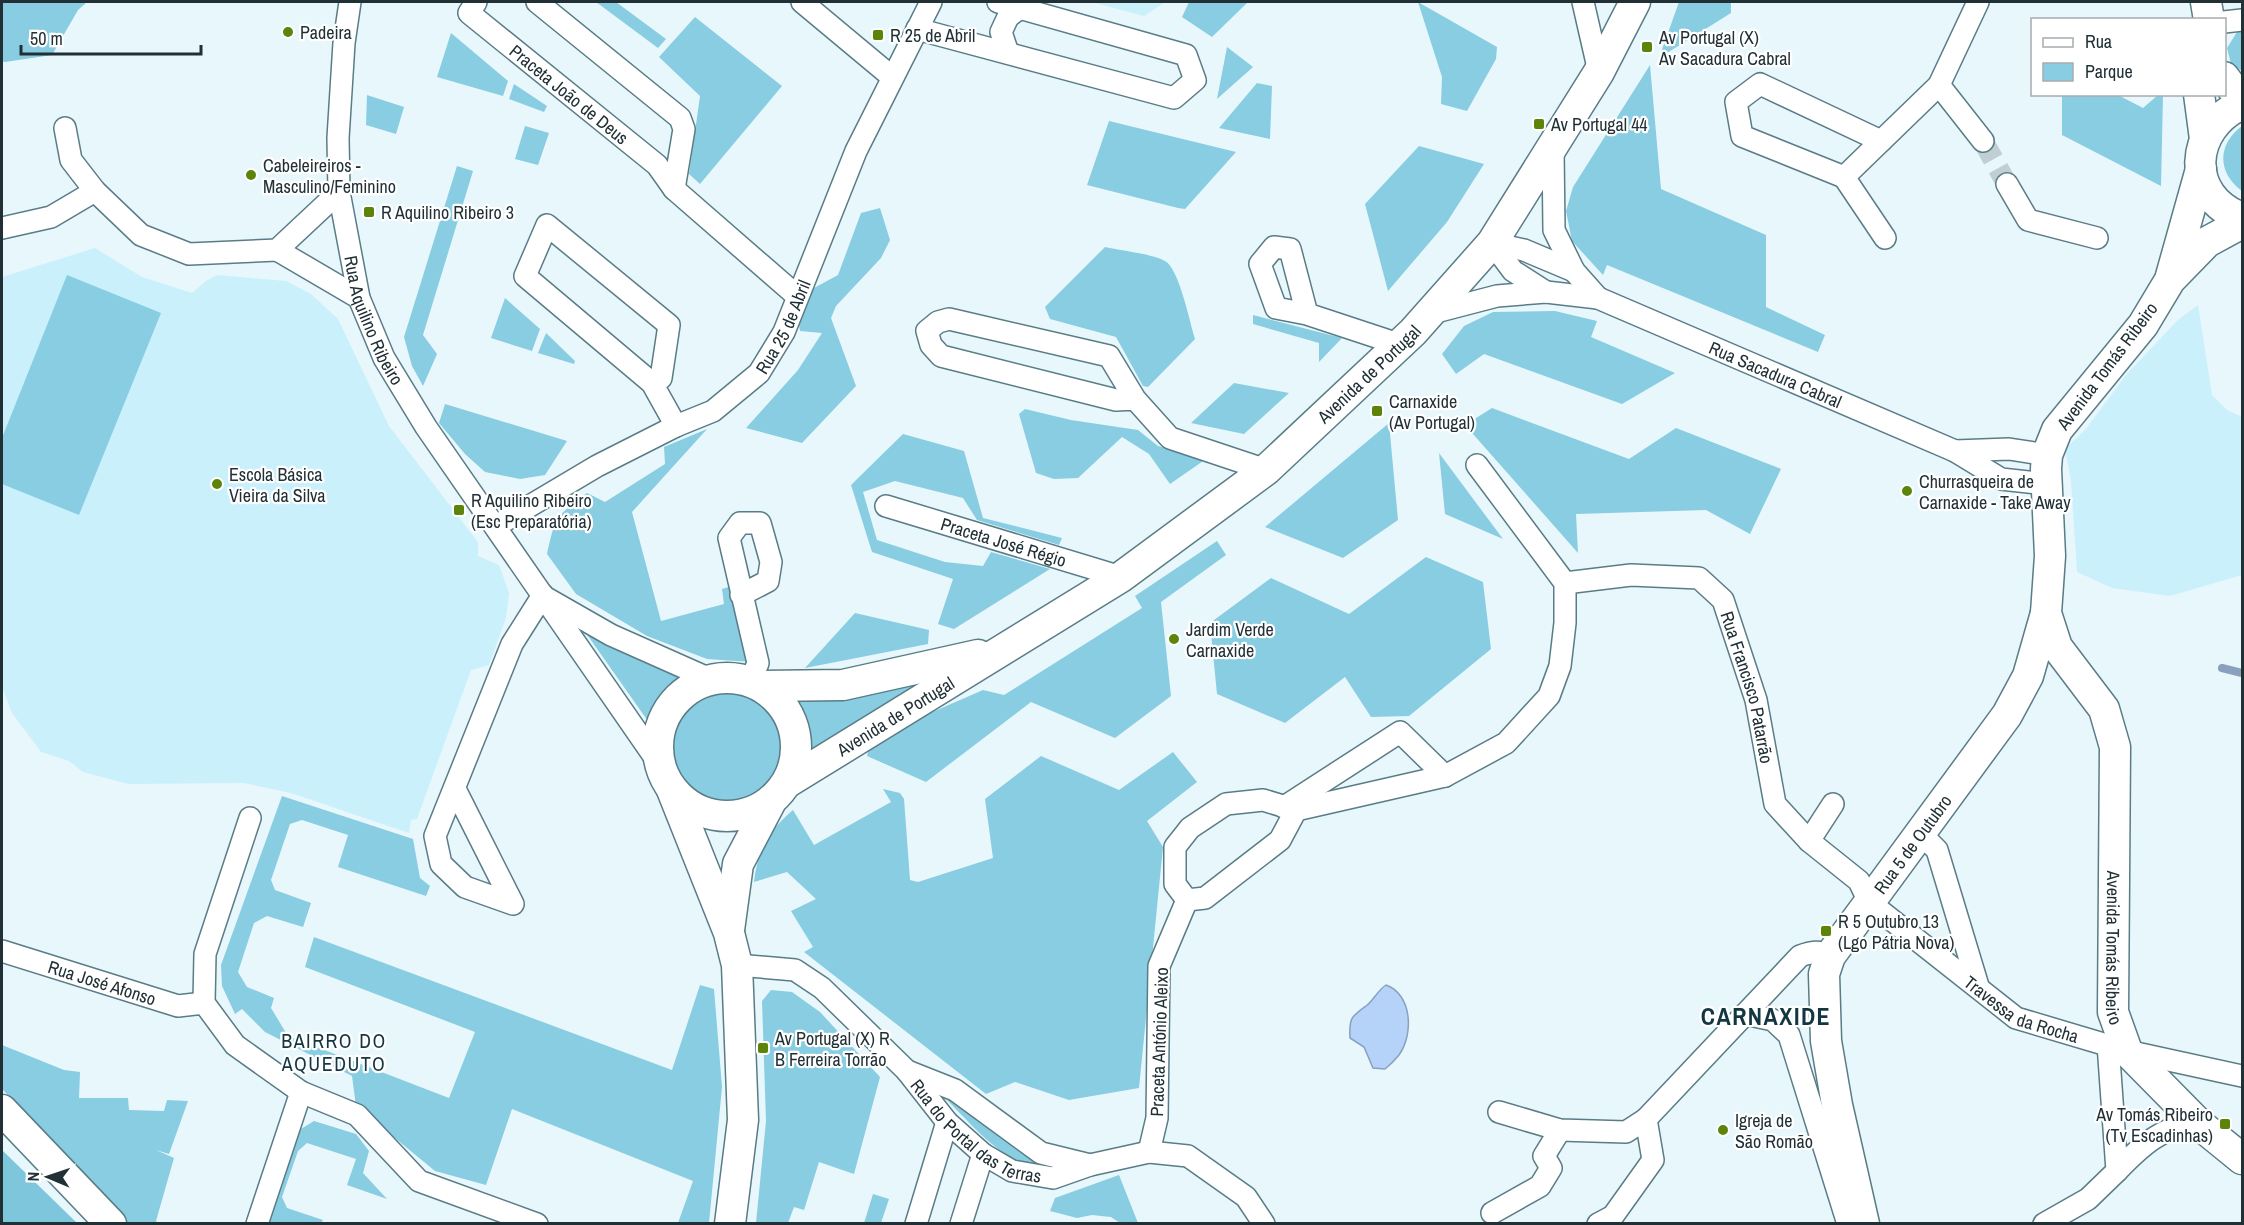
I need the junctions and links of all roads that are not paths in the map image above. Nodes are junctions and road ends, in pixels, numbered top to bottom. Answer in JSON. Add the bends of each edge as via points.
{"nodes":[{"id":1,"x":350,"y":2,"type":"edge"},
{"id":2,"x":476,"y":2,"type":"edge"},
{"id":3,"x":537,"y":2,"type":"edge"},
{"id":4,"x":802,"y":2,"type":"edge"},
{"id":5,"x":931,"y":2,"type":"edge"},
{"id":6,"x":998,"y":2,"type":"edge"},
{"id":7,"x":1583,"y":2,"type":"edge"},
{"id":8,"x":1635,"y":2,"type":"edge"},
{"id":9,"x":1978,"y":2,"type":"edge"},
{"id":10,"x":2187,"y":2,"type":"edge"},
{"id":11,"x":2206,"y":2,"type":"edge"},
{"id":12,"x":1020,"y":8,"type":"junction"},
{"id":13,"x":2189,"y":18,"type":"edge"},
{"id":14,"x":2209,"y":18,"type":"edge"},
{"id":15,"x":2242,"y":20,"type":"edge"},
{"id":16,"x":2226,"y":22,"type":"edge"},
{"id":17,"x":916,"y":29,"type":"junction"},
{"id":18,"x":1008,"y":53,"type":"junction"},
{"id":19,"x":1599,"y":72,"type":"junction"},
{"id":20,"x":892,"y":77,"type":"junction"},
{"id":21,"x":2226,"y":80,"type":"edge"},
{"id":22,"x":1939,"y":84,"type":"junction"},
{"id":23,"x":2199,"y":96,"type":"edge"},
{"id":24,"x":2242,"y":103,"type":"edge"},
{"id":25,"x":65,"y":128,"type":"dead end"},
{"id":26,"x":2205,"y":138,"type":"junction"},
{"id":27,"x":1881,"y":141,"type":"junction"},
{"id":28,"x":1983,"y":141,"type":"tunnel mouth"},
{"id":29,"x":1553,"y":149,"type":"junction"},
{"id":30,"x":2201,"y":169,"type":"junction"},
{"id":31,"x":1844,"y":177,"type":"junction"},
{"id":32,"x":2007,"y":184,"type":"tunnel mouth"},
{"id":33,"x":674,"y":189,"type":"junction"},
{"id":34,"x":95,"y":190,"type":"junction"},
{"id":35,"x":339,"y":192,"type":"junction"},
{"id":36,"x":2242,"y":218,"type":"edge"},
{"id":37,"x":2242,"y":223,"type":"edge"},
{"id":38,"x":2,"y":228,"type":"edge"},
{"id":39,"x":1885,"y":238,"type":"dead end"},
{"id":40,"x":2097,"y":238,"type":"dead end"},
{"id":41,"x":1492,"y":243,"type":"junction"},
{"id":42,"x":277,"y":250,"type":"junction"},
{"id":43,"x":1574,"y":271,"type":"junction"},
{"id":44,"x":2170,"y":280,"type":"junction"},
{"id":45,"x":1546,"y":292,"type":"junction"},
{"id":46,"x":797,"y":296,"type":"junction"},
{"id":47,"x":359,"y":298,"type":"junction"},
{"id":48,"x":1598,"y":298,"type":"junction"},
{"id":49,"x":1307,"y":314,"type":"dead end"},
{"id":50,"x":1428,"y":315,"type":"junction"},
{"id":51,"x":1401,"y":345,"type":"junction"},
{"id":52,"x":652,"y":383,"type":"junction"},
{"id":53,"x":1135,"y":399,"type":"junction"},
{"id":54,"x":676,"y":426,"type":"junction"},
{"id":55,"x":1955,"y":451,"type":"junction"},
{"id":56,"x":1477,"y":465,"type":"dead end"},
{"id":57,"x":1266,"y":470,"type":"junction"},
{"id":58,"x":2047,"y":470,"type":"junction"},
{"id":59,"x":886,"y":506,"type":"dead end"},
{"id":60,"x":496,"y":526,"type":"junction"},
{"id":61,"x":1121,"y":578,"type":"junction"},
{"id":62,"x":1565,"y":583,"type":"junction"},
{"id":63,"x":543,"y":595,"type":"junction"},
{"id":64,"x":741,"y":595,"type":"dead end"},
{"id":65,"x":2046,"y":613,"type":"junction"},
{"id":66,"x":1001,"y":650,"type":"junction"},
{"id":67,"x":710,"y":679,"type":"junction"},
{"id":68,"x":757,"y":684,"type":"junction"},
{"id":69,"x":2021,"y":690,"type":"junction"},
{"id":70,"x":2092,"y":690,"type":"junction"},
{"id":71,"x":1445,"y":776,"type":"junction"},
{"id":72,"x":666,"y":777,"type":"junction"},
{"id":73,"x":455,"y":789,"type":"junction"},
{"id":74,"x":779,"y":793,"type":"junction"},
{"id":75,"x":1833,"y":804,"type":"dead end"},
{"id":76,"x":1290,"y":808,"type":"junction"},
{"id":77,"x":250,"y":818,"type":"dead end"},
{"id":78,"x":1921,"y":834,"type":"junction"},
{"id":79,"x":1809,"y":841,"type":"junction"},
{"id":80,"x":1187,"y":900,"type":"junction"},
{"id":81,"x":1869,"y":902,"type":"junction"},
{"id":82,"x":729,"y":933,"type":"junction"},
{"id":83,"x":2,"y":951,"type":"edge"},
{"id":84,"x":1830,"y":956,"type":"junction"},
{"id":85,"x":737,"y":964,"type":"junction"},
{"id":86,"x":1978,"y":986,"type":"junction"},
{"id":87,"x":204,"y":1003,"type":"junction"},
{"id":88,"x":1745,"y":1014,"type":"junction"},
{"id":89,"x":2118,"y":1047,"type":"junction"},
{"id":90,"x":907,"y":1071,"type":"junction"},
{"id":91,"x":2242,"y":1076,"type":"edge"},
{"id":92,"x":302,"y":1092,"type":"junction"},
{"id":93,"x":2,"y":1110,"type":"edge"},
{"id":94,"x":1498,"y":1112,"type":"dead end"},
{"id":95,"x":1646,"y":1119,"type":"junction"},
{"id":96,"x":947,"y":1122,"type":"junction"},
{"id":97,"x":2199,"y":1124,"type":"junction"},
{"id":98,"x":1560,"y":1130,"type":"junction"},
{"id":99,"x":1149,"y":1152,"type":"junction"},
{"id":100,"x":983,"y":1154,"type":"junction"},
{"id":101,"x":2242,"y":1159,"type":"edge"},
{"id":102,"x":1090,"y":1165,"type":"junction"},
{"id":103,"x":2117,"y":1171,"type":"junction"},
{"id":104,"x":1490,"y":1211,"type":"edge"},
{"id":105,"x":1606,"y":1220,"type":"edge"},
{"id":106,"x":111,"y":1224,"type":"edge"},
{"id":107,"x":257,"y":1224,"type":"edge"},
{"id":108,"x":537,"y":1224,"type":"edge"},
{"id":109,"x":730,"y":1224,"type":"edge"},
{"id":110,"x":916,"y":1224,"type":"edge"},
{"id":111,"x":962,"y":1224,"type":"edge"},
{"id":112,"x":1264,"y":1224,"type":"edge"},
{"id":113,"x":1848,"y":1224,"type":"edge"},
{"id":114,"x":1864,"y":1224,"type":"edge"},
{"id":115,"x":2044,"y":1224,"type":"edge"}],
"edges":[{"from":1,"to":35,"type":"street","name":"Rua Aquilino Ribeiro","via":[[340,108]]},
{"from":2,"to":33,"type":"street","name":"Praceta João de Deus","via":[[469,13],[657,165]]},
{"from":3,"to":33,"type":"street","via":[[680,118],[684,129]]},
{"from":4,"to":20,"type":"street"},
{"from":5,"to":17,"type":"street","name":"Rua 25 de Abril"},
{"from":6,"to":12,"type":"street"},
{"from":7,"to":19,"type":"street"},
{"from":8,"to":19,"type":"street","name":"Avenida de Portugal"},
{"from":9,"to":22,"type":"street"},
{"from":10,"to":13,"type":"street"},
{"from":11,"to":14,"type":"street"},
{"from":12,"to":18,"type":"street","via":[[1008,17],[1001,32]]},
{"from":12,"to":18,"type":"street","via":[[1186,55],[1195,80],[1174,98]]},
{"from":15,"to":16,"type":"street"},
{"from":17,"to":18,"type":"street"},
{"from":17,"to":20,"type":"street","name":"Rua 25 de Abril"},
{"from":19,"to":29,"type":"street","name":"Avenida de Portugal"},
{"from":20,"to":46,"type":"street","name":"Rua 25 de Abril","via":[[856,150]]},
{"from":21,"to":24,"type":"street"},
{"from":22,"to":27,"type":"street"},
{"from":22,"to":28,"type":"street"},
{"from":23,"to":26,"type":"street","name":"Avenida Tomás Ribeiro"},
{"from":24,"to":26,"type":"street","via":[[2214,123]]},
{"from":25,"to":34,"type":"street","via":[[71,160]]},
{"from":26,"to":30,"type":"street","name":"Avenida Tomás Ribeiro"},
{"from":27,"to":31,"type":"street"},
{"from":27,"to":31,"type":"street","via":[[1760,84],[1736,102],[1742,136]]},
{"from":29,"to":41,"type":"street","name":"Avenida de Portugal"},
{"from":29,"to":43,"type":"street","name":"Rua Sacadura Cabral","via":[[1554,230]]},
{"from":30,"to":36,"type":"street","via":[[2216,202]]},
{"from":30,"to":44,"type":"street","name":"Avenida Tomás Ribeiro"},
{"from":31,"to":39,"type":"street"},
{"from":32,"to":40,"type":"street","via":[[2028,220]]},
{"from":33,"to":46,"type":"street","name":"Praceta João de Deus"},
{"from":34,"to":38,"type":"street","via":[[51,218]]},
{"from":34,"to":42,"type":"street","via":[[141,235],[189,254]]},
{"from":35,"to":42,"type":"street"},
{"from":35,"to":47,"type":"street","name":"Rua Aquilino Ribeiro"},
{"from":37,"to":44,"type":"street","name":"Avenida Tomás Ribeiro","via":[[2207,242]]},
{"from":41,"to":43,"type":"street","name":"Rua Sacadura Cabral","via":[[1524,250]]},
{"from":41,"to":45,"type":"street","name":"Rua Sacadura Cabral","via":[[1513,271]]},
{"from":41,"to":50,"type":"street","name":"Avenida de Portugal"},
{"from":42,"to":47,"type":"street"},
{"from":43,"to":48,"type":"street","name":"Rua Sacadura Cabral"},
{"from":44,"to":58,"type":"street","name":"Avenida Tomás Ribeiro","via":[[2143,325],[2057,430]]},
{"from":45,"to":48,"type":"street","name":"Rua Sacadura Cabral"},
{"from":45,"to":50,"type":"street","name":"Rua Sacadura Cabral","via":[[1497,296]]},
{"from":46,"to":54,"type":"street","name":"Rua 25 de Abril","via":[[784,332],[759,373],[713,411]]},
{"from":47,"to":60,"type":"street","name":"Rua Aquilino Ribeiro","via":[[384,358],[426,427]]},
{"from":48,"to":55,"type":"street","name":"Rua Sacadura Cabral"},
{"from":49,"to":51,"type":"street"},
{"from":50,"to":51,"type":"street","name":"Avenida de Portugal"},
{"from":51,"to":57,"type":"street","name":"Avenida de Portugal"},
{"from":52,"to":52,"type":"street","via":[[661,378],[669,325],[547,225],[525,276]]},
{"from":52,"to":54,"type":"street"},
{"from":53,"to":53,"type":"street","via":[[1109,356],[949,319],[927,331],[931,345],[941,356],[1116,400]]},
{"from":53,"to":57,"type":"street","via":[[1170,438]]},
{"from":54,"to":60,"type":"street","name":"Rua 25 de Abril","via":[[597,466]]},
{"from":55,"to":58,"type":"street","name":"Rua Sacadura Cabral","via":[[2009,449]]},
{"from":55,"to":58,"type":"street","name":"Rua Sacadura Cabral","via":[[2001,479]]},
{"from":56,"to":62,"type":"street"},
{"from":57,"to":61,"type":"street","name":"Avenida de Portugal"},
{"from":58,"to":65,"type":"street","name":"Avenida Tomás Ribeiro","via":[[2050,556]]},
{"from":59,"to":61,"type":"street","name":"Praceta José Régio"},
{"from":60,"to":63,"type":"street","name":"Rua Aquilino Ribeiro"},
{"from":61,"to":66,"type":"street","name":"Avenida de Portugal"},
{"from":62,"to":71,"type":"street","via":[[1566,623],[1560,666],[1549,696],[1506,742]]},
{"from":62,"to":79,"type":"street","name":"Rua Francisco Patarrão","via":[[1631,575],[1699,578],[1723,600],[1756,700],[1775,804]]},
{"from":63,"to":67,"type":"street","name":"Rua Aquilino Ribeiro","via":[[611,635]]},
{"from":63,"to":72,"type":"street","name":"Rua Aquilino Ribeiro"},
{"from":63,"to":73,"type":"street","via":[[512,644]]},
{"from":64,"to":68,"type":"street","via":[[758,663]]},
{"from":65,"to":69,"type":"street","name":"Rua 5 de Outubro","via":[[2038,648]]},
{"from":65,"to":70,"type":"street","name":"Avenida Tomás Ribeiro","via":[[2057,647]]},
{"from":66,"to":68,"type":"street","name":"Avenida de Portugal","via":[[843,685]]},
{"from":66,"to":74,"type":"street","name":"Avenida de Portugal"},
{"from":67,"to":68,"type":"street","via":[[737,677]]},
{"from":67,"to":72,"type":"street","via":[[685,691],[667,711],[658,738]]},
{"from":68,"to":74,"type":"street","via":[[784,705],[795,729],[797,757]]},
{"from":69,"to":70,"type":"street","via":[[2053,677],[2079,681]]},
{"from":69,"to":78,"type":"street","name":"Rua 5 de Outubro"},
{"from":70,"to":89,"type":"street","name":"Avenida Tomás Ribeiro","via":[[2104,709],[2115,747],[2113,1012]]},
{"from":71,"to":76,"type":"street"},
{"from":71,"to":76,"type":"street","via":[[1400,732]]},
{"from":72,"to":74,"type":"street","via":[[692,808],[718,817],[745,815]]},
{"from":72,"to":82,"type":"street"},
{"from":73,"to":73,"type":"street","via":[[435,836],[441,864],[465,887],[513,904]]},
{"from":74,"to":82,"type":"street","via":[[738,864]]},
{"from":75,"to":79,"type":"street"},
{"from":76,"to":80,"type":"street","via":[[1280,840],[1205,898]]},
{"from":76,"to":80,"type":"street","via":[[1263,800],[1226,804],[1190,828],[1175,847],[1175,885]]},
{"from":77,"to":87,"type":"street","via":[[205,954]]},
{"from":78,"to":81,"type":"street","name":"Rua 5 de Outubro"},
{"from":78,"to":86,"type":"street","via":[[1937,850]]},
{"from":79,"to":81,"type":"street","name":"Rua Francisco Patarrão","via":[[1859,881]]},
{"from":80,"to":99,"type":"street","name":"Praceta António Aleixo","via":[[1159,966],[1157,1118]]},
{"from":81,"to":84,"type":"street","name":"Rua 5 de Outubro"},
{"from":81,"to":86,"type":"street","name":"Travessa da Rocha"},
{"from":82,"to":85,"type":"street"},
{"from":83,"to":87,"type":"street","name":"Rua José Afonso","via":[[178,1006]]},
{"from":84,"to":88,"type":"street","via":[[1811,952],[1800,956]]},
{"from":84,"to":114,"type":"street","name":"Rua 5 de Outubro","via":[[1824,974],[1826,1041]]},
{"from":85,"to":90,"type":"street","name":"Rua do Portal das Terras","via":[[795,970],[822,988]]},
{"from":85,"to":109,"type":"street","via":[[743,1120]]},
{"from":86,"to":89,"type":"street","name":"Travessa da Rocha","via":[[2016,1018]]},
{"from":87,"to":92,"type":"street","via":[[235,1046]]},
{"from":88,"to":95,"type":"street"},
{"from":88,"to":113,"type":"street","via":[[1773,1020],[1789,1035]]},
{"from":89,"to":91,"type":"street","name":"Travessa da Rocha"},
{"from":89,"to":97,"type":"street","name":"Avenida Tomás Ribeiro"},
{"from":89,"to":103,"type":"street"},
{"from":90,"to":96,"type":"street","name":"Rua do Portal das Terras"},
{"from":90,"to":102,"type":"street","name":"Rua do Portal das Terras","via":[[954,1090],[1041,1153]]},
{"from":92,"to":107,"type":"street"},
{"from":92,"to":108,"type":"street","via":[[357,1115],[418,1181]]},
{"from":93,"to":106,"type":"street"},
{"from":94,"to":98,"type":"street"},
{"from":95,"to":98,"type":"street","via":[[1626,1132]]},
{"from":95,"to":105,"type":"street","via":[[1653,1160]]},
{"from":96,"to":100,"type":"street","name":"Rua do Portal das Terras"},
{"from":96,"to":110,"type":"street"},
{"from":97,"to":101,"type":"street","name":"Avenida Tomás Ribeiro"},
{"from":97,"to":103,"type":"street","via":[[2181,1123],[2140,1147]]},
{"from":98,"to":104,"type":"street","via":[[1545,1156],[1551,1168],[1540,1186]]},
{"from":99,"to":102,"type":"street","name":"Rua do Portal das Terras"},
{"from":99,"to":112,"type":"street","name":"Rua do Portal das Terras","via":[[1188,1156],[1246,1197]]},
{"from":100,"to":102,"type":"street","name":"Rua do Portal das Terras","via":[[1012,1171],[1053,1178]]},
{"from":100,"to":111,"type":"street"},
{"from":103,"to":115,"type":"street","via":[[2088,1199]]}]}
